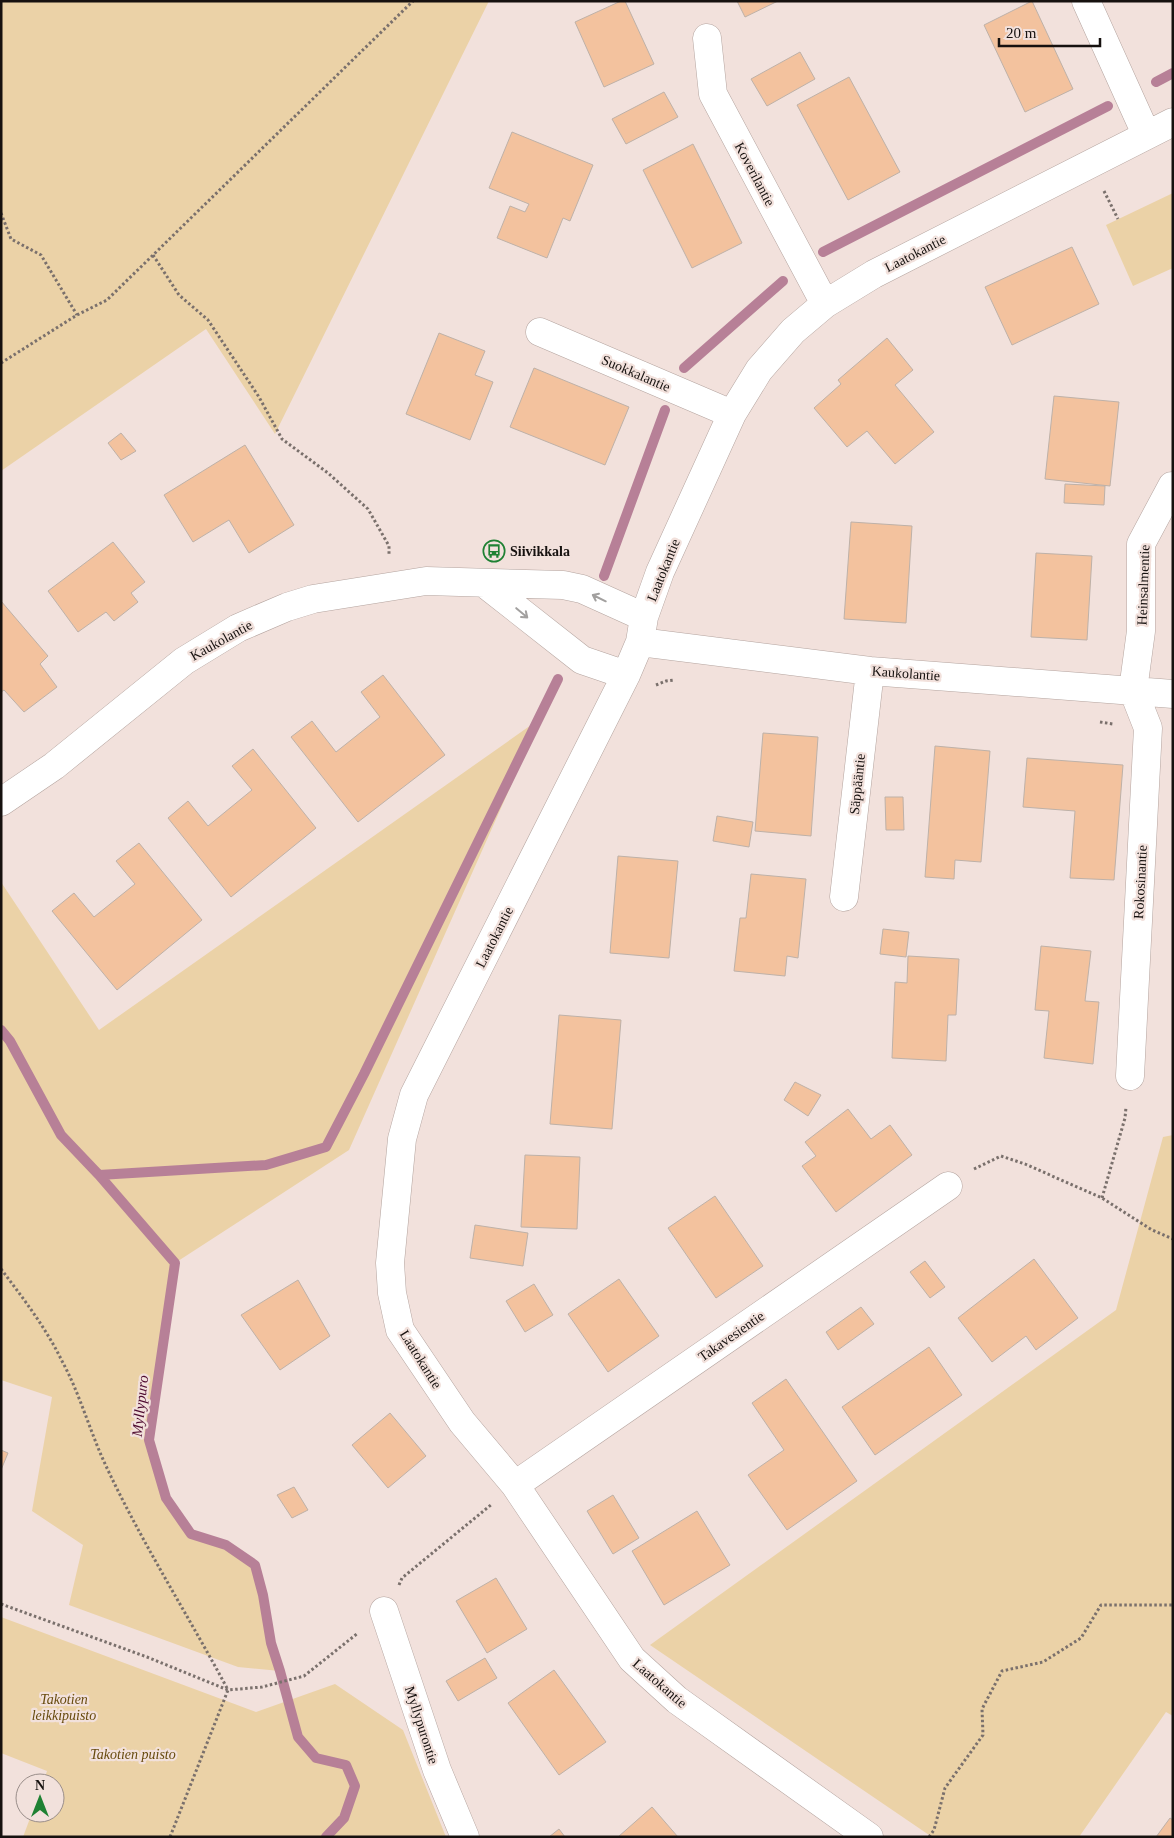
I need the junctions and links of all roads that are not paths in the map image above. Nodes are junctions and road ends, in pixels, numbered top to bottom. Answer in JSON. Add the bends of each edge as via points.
{"nodes":[{"id":1,"x":1086,"y":1,"type":"edge"},
{"id":2,"x":707,"y":38,"type":"dead end"},
{"id":3,"x":1173,"y":122,"type":"edge"},
{"id":4,"x":1146,"y":134,"type":"junction"},
{"id":5,"x":825,"y":304,"type":"junction"},
{"id":6,"x":540,"y":332,"type":"dead end"},
{"id":7,"x":732,"y":414,"type":"junction"},
{"id":8,"x":1172,"y":486,"type":"edge"},
{"id":9,"x":484,"y":583,"type":"junction"},
{"id":10,"x":642,"y":629,"type":"junction"},
{"id":11,"x":870,"y":671,"type":"junction"},
{"id":12,"x":626,"y":675,"type":"junction"},
{"id":13,"x":1133,"y":690,"type":"junction"},
{"id":14,"x":1173,"y":694,"type":"edge"},
{"id":15,"x":1,"y":802,"type":"edge"},
{"id":16,"x":844,"y":898,"type":"dead end"},
{"id":17,"x":1130,"y":1076,"type":"road end"},
{"id":18,"x":948,"y":1186,"type":"road end"},
{"id":19,"x":515,"y":1485,"type":"junction"},
{"id":20,"x":384,"y":1611,"type":"road end"},
{"id":21,"x":465,"y":1837,"type":"edge"},
{"id":22,"x":868,"y":1837,"type":"edge"}],
"edges":[{"from":1,"to":4,"type":"street"},
{"from":2,"to":5,"type":"street","name":"Koverilantie","via":[[712,94]]},
{"from":3,"to":4,"type":"street","name":"Laatokantie"},
{"from":4,"to":5,"type":"street","name":"Laatokantie","via":[[874,274]]},
{"from":5,"to":7,"type":"street","name":"Laatokantie","via":[[792,330],[759,370]]},
{"from":6,"to":7,"type":"street","name":"Suokkalantie"},
{"from":7,"to":10,"type":"street","name":"Laatokantie","via":[[660,572]]},
{"from":8,"to":13,"type":"street","name":"Heinsalmentie","via":[[1141,544],[1141,631]]},
{"from":10,"to":9,"type":"street","name":"Kaukolantie","one_way":true,"via":[[605,601],[582,589],[563,585]]},
{"from":9,"to":12,"type":"street","one_way":true,"via":[[582,660]]},
{"from":9,"to":15,"type":"street","name":"Kaukolantie","via":[[426,581],[313,599],[238,628],[184,661],[54,766]]},
{"from":10,"to":11,"type":"street","name":"Kaukolantie"},
{"from":10,"to":12,"type":"street","name":"Laatokantie"},
{"from":11,"to":13,"type":"street","name":"Kaukolantie"},
{"from":11,"to":16,"type":"street","name":"Säppääntie"},
{"from":12,"to":19,"type":"street","name":"Laatokantie","via":[[414,1095],[402,1139],[390,1263],[400,1330],[462,1422]]},
{"from":13,"to":14,"type":"street","name":"Kaukolantie"},
{"from":13,"to":17,"type":"street","name":"Rokosinantie","via":[[1148,728]]},
{"from":18,"to":19,"type":"street","name":"Takavesientie"},
{"from":19,"to":22,"type":"street","name":"Laatokantie","via":[[632,1659],[677,1700]]},
{"from":20,"to":21,"type":"street","name":"Myllypurontie","via":[[437,1770]]}]}
